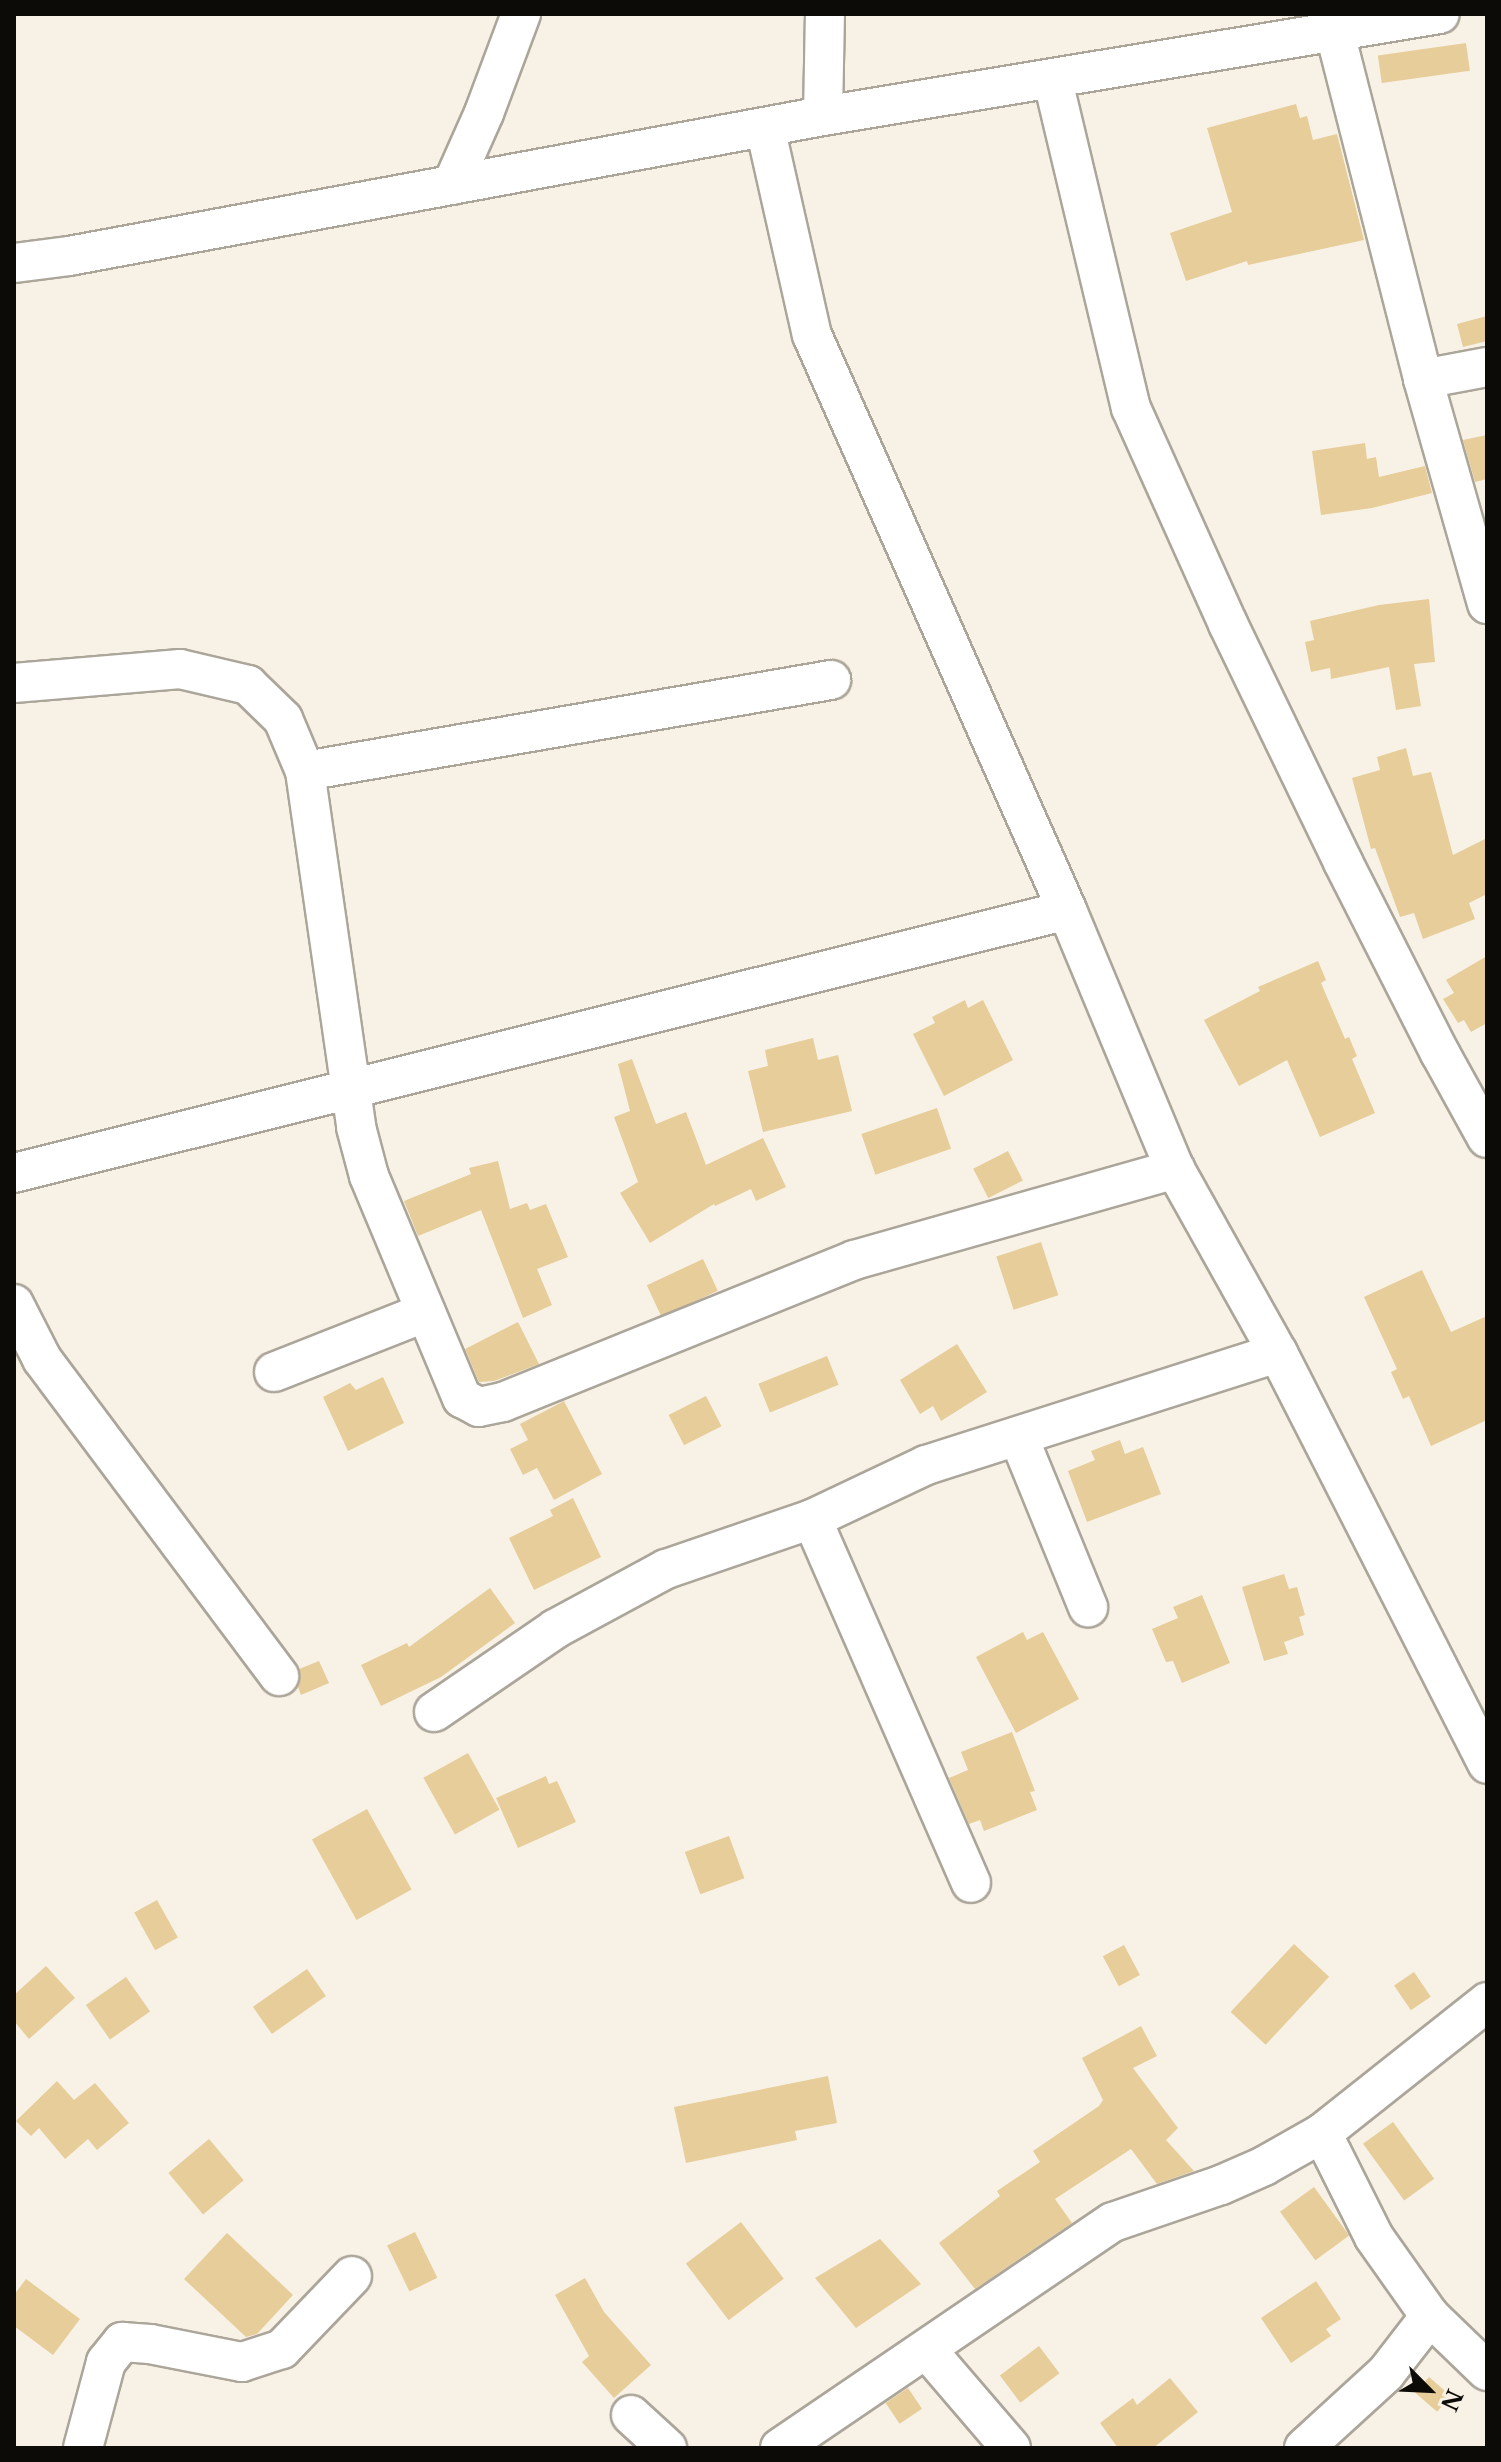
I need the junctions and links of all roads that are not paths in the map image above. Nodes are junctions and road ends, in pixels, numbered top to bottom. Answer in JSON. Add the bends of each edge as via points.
{"nodes":[{"id":1,"x":521,"y":14,"type":"edge"},
{"id":2,"x":825,"y":14,"type":"edge"},
{"id":3,"x":1440,"y":14,"type":"edge"},
{"id":4,"x":1335,"y":33,"type":"junction"},
{"id":5,"x":1053,"y":81,"type":"junction"},
{"id":6,"x":823,"y":116,"type":"junction"},
{"id":7,"x":765,"y":127,"type":"junction"},
{"id":8,"x":452,"y":185,"type":"junction"},
{"id":9,"x":14,"y":263,"type":"edge"},
{"id":10,"x":1487,"y":367,"type":"edge"},
{"id":11,"x":1423,"y":379,"type":"junction"},
{"id":12,"x":1487,"y":604,"type":"edge"},
{"id":13,"x":831,"y":680,"type":"dead end"},
{"id":14,"x":14,"y":683,"type":"edge"},
{"id":15,"x":305,"y":771,"type":"junction"},
{"id":16,"x":1067,"y":910,"type":"junction"},
{"id":17,"x":351,"y":1088,"type":"junction"},
{"id":18,"x":1487,"y":1138,"type":"edge"},
{"id":19,"x":1175,"y":1169,"type":"junction"},
{"id":20,"x":14,"y":1173,"type":"edge"},
{"id":21,"x":14,"y":1304,"type":"edge"},
{"id":22,"x":426,"y":1312,"type":"junction"},
{"id":23,"x":1278,"y":1353,"type":"junction"},
{"id":24,"x":274,"y":1372,"type":"dead end"},
{"id":25,"x":1019,"y":1438,"type":"junction"},
{"id":26,"x":812,"y":1519,"type":"junction"},
{"id":27,"x":1088,"y":1607,"type":"dead end"},
{"id":28,"x":279,"y":1676,"type":"dead end"},
{"id":29,"x":434,"y":1712,"type":"dead end"},
{"id":30,"x":1485,"y":1754,"type":"edge"},
{"id":31,"x":971,"y":1883,"type":"dead end"},
{"id":32,"x":1487,"y":2002,"type":"edge"},
{"id":33,"x":1322,"y":2133,"type":"junction"},
{"id":34,"x":352,"y":2276,"type":"dead end"},
{"id":35,"x":1430,"y":2316,"type":"junction"},
{"id":36,"x":927,"y":2350,"type":"junction"},
{"id":37,"x":1487,"y":2371,"type":"edge"},
{"id":38,"x":631,"y":2415,"type":"dead end"},
{"id":39,"x":83,"y":2448,"type":"edge"},
{"id":40,"x":667,"y":2448,"type":"edge"},
{"id":41,"x":780,"y":2448,"type":"edge"},
{"id":42,"x":1011,"y":2448,"type":"edge"},
{"id":43,"x":1304,"y":2448,"type":"edge"}],
"edges":[{"from":1,"to":8,"type":"street"},
{"from":2,"to":6,"type":"street"},
{"from":3,"to":4,"type":"street"},
{"from":4,"to":5,"type":"street"},
{"from":4,"to":11,"type":"street"},
{"from":5,"to":6,"type":"street"},
{"from":5,"to":18,"type":"street","via":[[1131,408],[1343,862]]},
{"from":6,"to":7,"type":"street"},
{"from":7,"to":8,"type":"street"},
{"from":7,"to":16,"type":"street","via":[[812,335]]},
{"from":8,"to":9,"type":"street"},
{"from":10,"to":11,"type":"street"},
{"from":11,"to":12,"type":"street"},
{"from":13,"to":15,"type":"street"},
{"from":14,"to":15,"type":"street","via":[[180,669],[248,685],[283,719]]},
{"from":15,"to":17,"type":"street"},
{"from":16,"to":17,"type":"street"},
{"from":16,"to":19,"type":"street"},
{"from":17,"to":20,"type":"street"},
{"from":17,"to":22,"type":"street","via":[[369,1176]]},
{"from":19,"to":22,"type":"street","via":[[854,1260],[503,1402],[479,1407],[462,1398]]},
{"from":19,"to":23,"type":"street"},
{"from":21,"to":28,"type":"street","via":[[42,1359]]},
{"from":22,"to":24,"type":"street"},
{"from":23,"to":25,"type":"street"},
{"from":23,"to":30,"type":"street"},
{"from":25,"to":26,"type":"street","via":[[926,1465]]},
{"from":25,"to":27,"type":"street"},
{"from":26,"to":29,"type":"street","via":[[666,1569],[555,1629]]},
{"from":26,"to":31,"type":"street"},
{"from":32,"to":33,"type":"street"},
{"from":33,"to":35,"type":"street","via":[[1374,2237]]},
{"from":33,"to":36,"type":"street","via":[[1250,2173],[1113,2222]]},
{"from":34,"to":39,"type":"street","via":[[282,2349],[242,2362],[122,2342],[106,2362]]},
{"from":35,"to":37,"type":"street"},
{"from":35,"to":43,"type":"street","via":[[1386,2373]]},
{"from":36,"to":41,"type":"street"},
{"from":36,"to":42,"type":"street"},
{"from":38,"to":40,"type":"street"}]}
